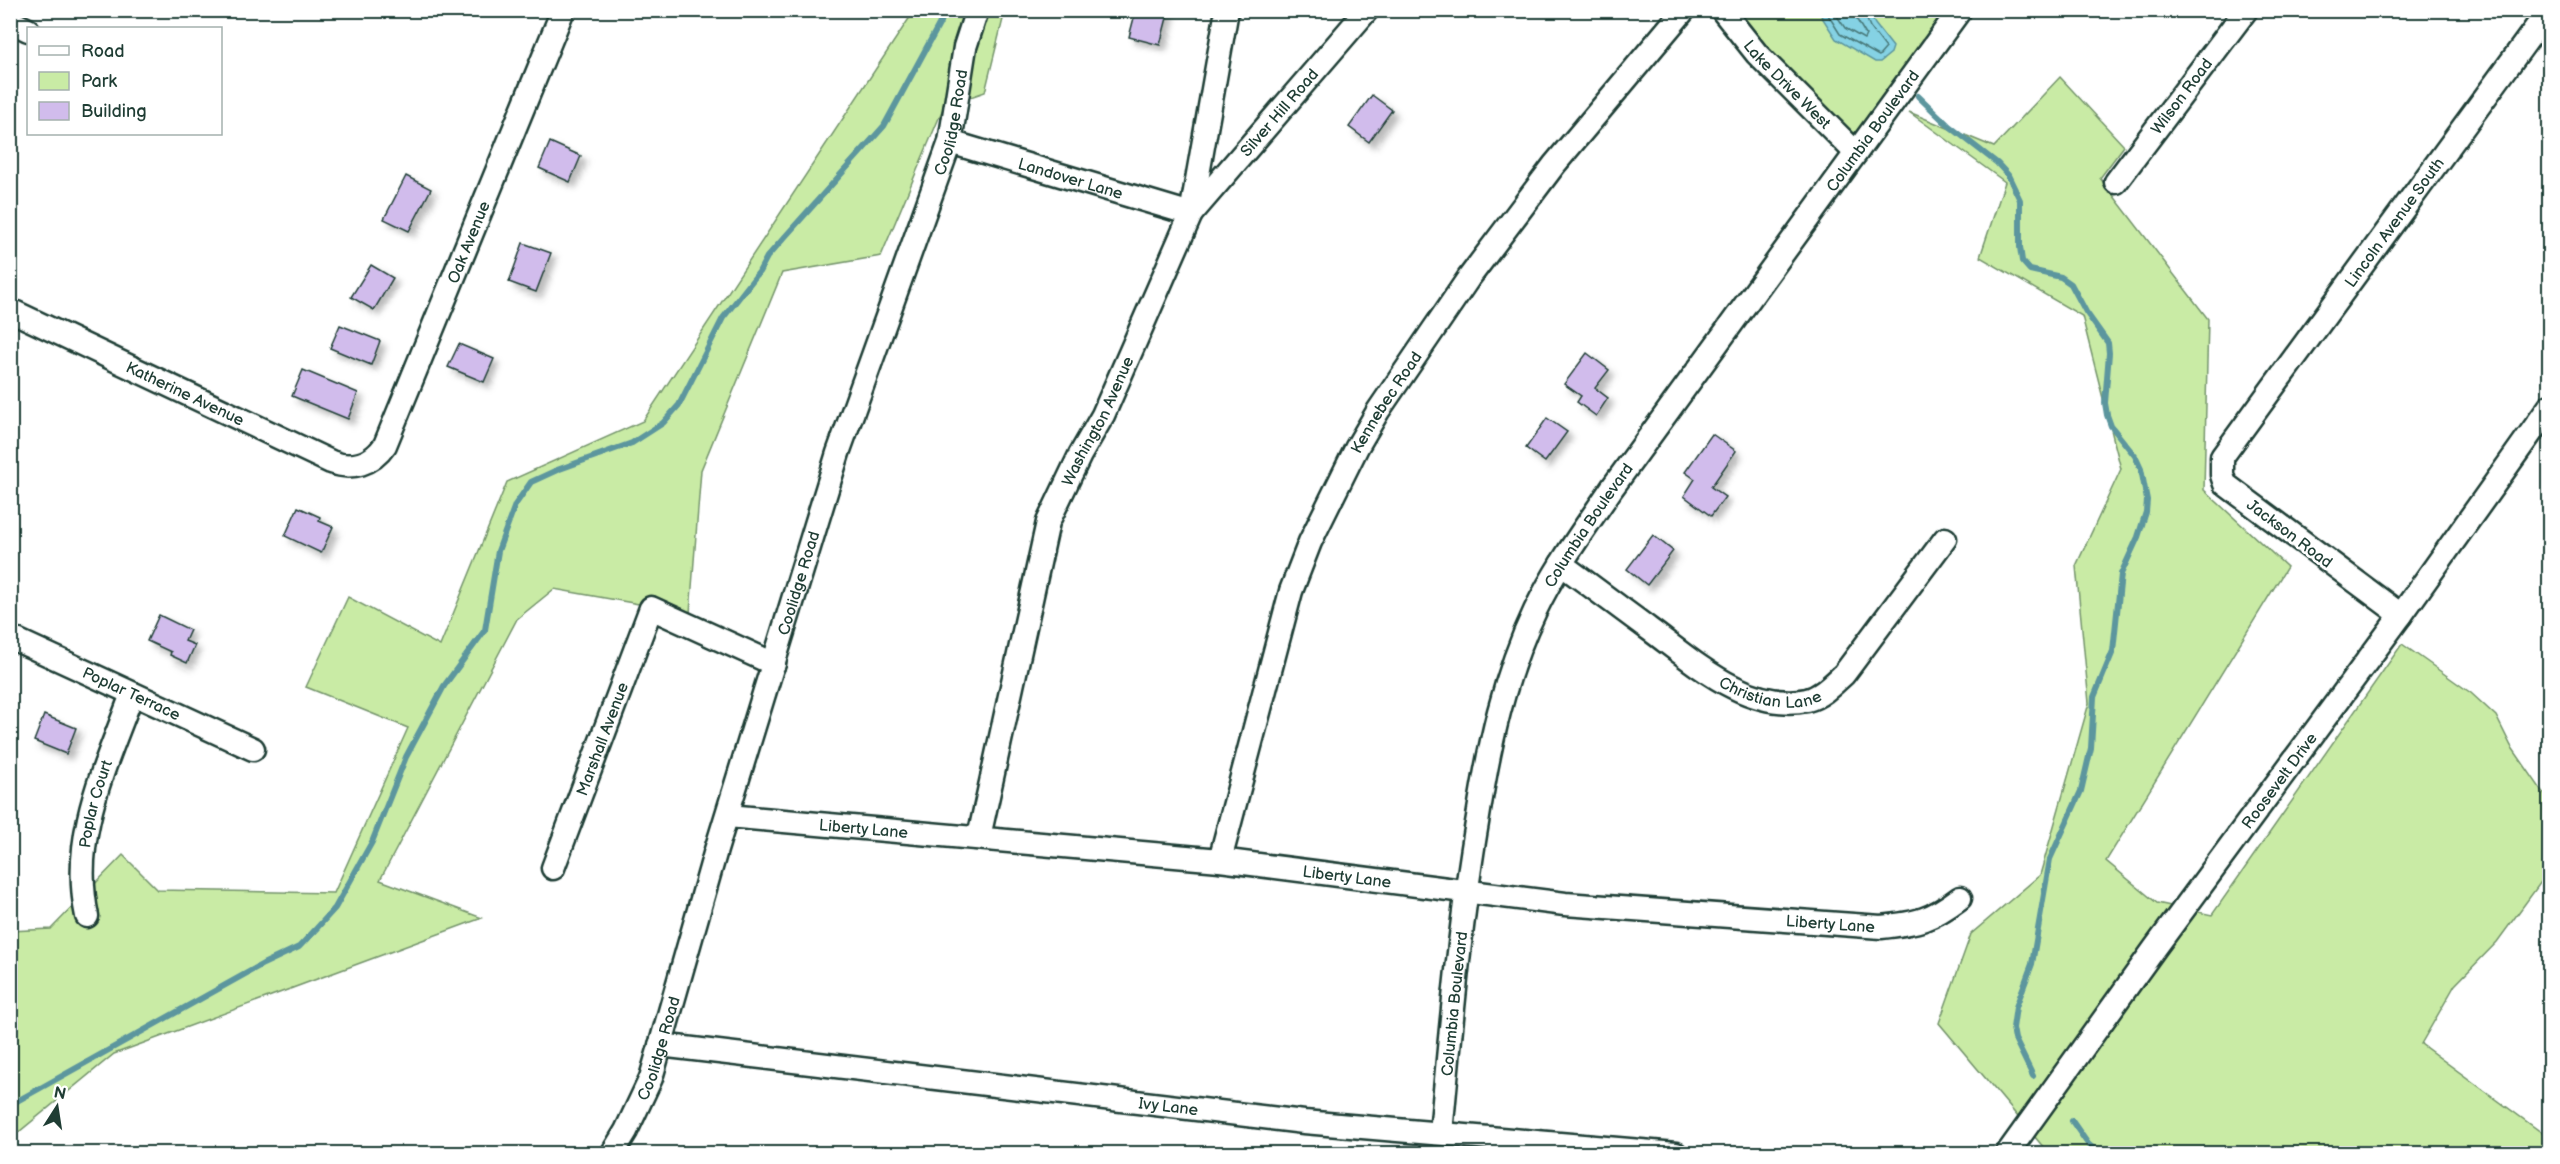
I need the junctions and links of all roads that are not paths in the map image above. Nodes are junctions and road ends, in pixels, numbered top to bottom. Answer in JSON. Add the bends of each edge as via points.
{"nodes":[{"id":1,"x":563,"y":10,"type":"edge"},
{"id":2,"x":977,"y":10,"type":"edge"},
{"id":3,"x":1227,"y":10,"type":"edge"},
{"id":4,"x":1367,"y":10,"type":"edge"},
{"id":5,"x":1684,"y":10,"type":"edge"},
{"id":6,"x":1722,"y":10,"type":"edge"},
{"id":7,"x":2246,"y":10,"type":"edge"},
{"id":8,"x":2549,"y":10,"type":"edge"},
{"id":9,"x":1957,"y":12,"type":"edge"},
{"id":10,"x":10,"y":21,"type":"edge"},
{"id":11,"x":27,"y":30,"type":"edge"},
{"id":12,"x":950,"y":142,"type":"junction"},
{"id":13,"x":1856,"y":153,"type":"junction"},
{"id":14,"x":2116,"y":182,"type":"dead end"},
{"id":15,"x":1191,"y":214,"type":"junction"},
{"id":16,"x":10,"y":310,"type":"edge"},
{"id":17,"x":2550,"y":406,"type":"edge"},
{"id":18,"x":2239,"y":433,"type":"joint"},
{"id":19,"x":361,"y":464,"type":"joint"},
{"id":20,"x":1945,"y":539,"type":"dead end"},
{"id":21,"x":1561,"y":564,"type":"junction"},
{"id":22,"x":2401,"y":615,"type":"junction"},
{"id":23,"x":10,"y":638,"type":"edge"},
{"id":24,"x":774,"y":664,"type":"junction"},
{"id":25,"x":132,"y":694,"type":"junction"},
{"id":26,"x":253,"y":749,"type":"dead end"},
{"id":27,"x":728,"y":816,"type":"junction"},
{"id":28,"x":979,"y":837,"type":"junction"},
{"id":29,"x":1220,"y":860,"type":"junction"},
{"id":30,"x":553,"y":868,"type":"dead end"},
{"id":31,"x":1465,"y":892,"type":"junction"},
{"id":32,"x":1960,"y":898,"type":"dead end"},
{"id":33,"x":87,"y":916,"type":"dead end"},
{"id":34,"x":660,"y":1045,"type":"junction"},
{"id":35,"x":1441,"y":1133,"type":"junction"},
{"id":36,"x":612,"y":1154,"type":"edge"},
{"id":37,"x":1676,"y":1154,"type":"edge"},
{"id":38,"x":2007,"y":1154,"type":"edge"}],
"edges":[{"from":1,"to":19,"type":"street","name":"Oak Avenue","via":[[385,445],[375,457]]},
{"from":2,"to":12,"type":"street","name":"Coolidge Road","via":[[965,47]]},
{"from":3,"to":15,"type":"street","name":"Washington Avenue"},
{"from":4,"to":15,"type":"street","name":"Silver Hill Road"},
{"from":5,"to":29,"type":"street","name":"Kennebec Road","via":[[1554,165],[1475,269],[1357,447],[1310,542],[1291,591]]},
{"from":6,"to":13,"type":"street","name":"Lake Drive West","via":[[1757,54]]},
{"from":7,"to":14,"type":"street","name":"Wilson Road"},
{"from":8,"to":18,"type":"street","name":"Lincoln Avenue South"},
{"from":9,"to":13,"type":"street","name":"Columbia Boulevard"},
{"from":10,"to":11,"type":"street"},
{"from":12,"to":15,"type":"street","name":"Landover Lane"},
{"from":12,"to":24,"type":"street","name":"Coolidge Road","via":[[838,453]]},
{"from":13,"to":21,"type":"street","name":"Columbia Boulevard","via":[[1619,478]]},
{"from":15,"to":28,"type":"street","name":"Washington Avenue","via":[[1103,416],[1048,522]]},
{"from":16,"to":19,"type":"street","name":"Katherine Avenue","via":[[331,462]]},
{"from":17,"to":22,"type":"street","name":"Roosevelt Drive"},
{"from":18,"to":22,"type":"street","name":"Jackson Road","via":[[2222,457],[2225,484]]},
{"from":20,"to":21,"type":"street","name":"Christian Lane","via":[[1844,674],[1824,692],[1808,699],[1782,702],[1717,679]]},
{"from":21,"to":31,"type":"street","name":"Columbia Boulevard","via":[[1535,612],[1508,681],[1489,748]]},
{"from":22,"to":38,"type":"street","name":"Roosevelt Drive"},
{"from":23,"to":25,"type":"street","name":"Poplar Terrace"},
{"from":24,"to":27,"type":"street","name":"Coolidge Road"},
{"from":24,"to":30,"type":"street","name":"Marshall Avenue","via":[[651,608]]},
{"from":25,"to":26,"type":"street","name":"Poplar Terrace"},
{"from":25,"to":33,"type":"street","name":"Poplar Court","via":[[87,819],[81,861]]},
{"from":27,"to":28,"type":"street","name":"Liberty Lane"},
{"from":27,"to":34,"type":"street","name":"Coolidge Road"},
{"from":28,"to":29,"type":"street","name":"Liberty Lane"},
{"from":29,"to":31,"type":"street","name":"Liberty Lane"},
{"from":31,"to":32,"type":"street","name":"Liberty Lane","via":[[1565,904],[1881,927],[1916,923],[1940,913]]},
{"from":31,"to":35,"type":"street","name":"Columbia Boulevard"},
{"from":34,"to":35,"type":"street","name":"Ivy Lane","via":[[1292,1120]]},
{"from":34,"to":36,"type":"street","name":"Coolidge Road","via":[[651,1078]]},
{"from":35,"to":37,"type":"street","name":"Ivy Lane"}]}
